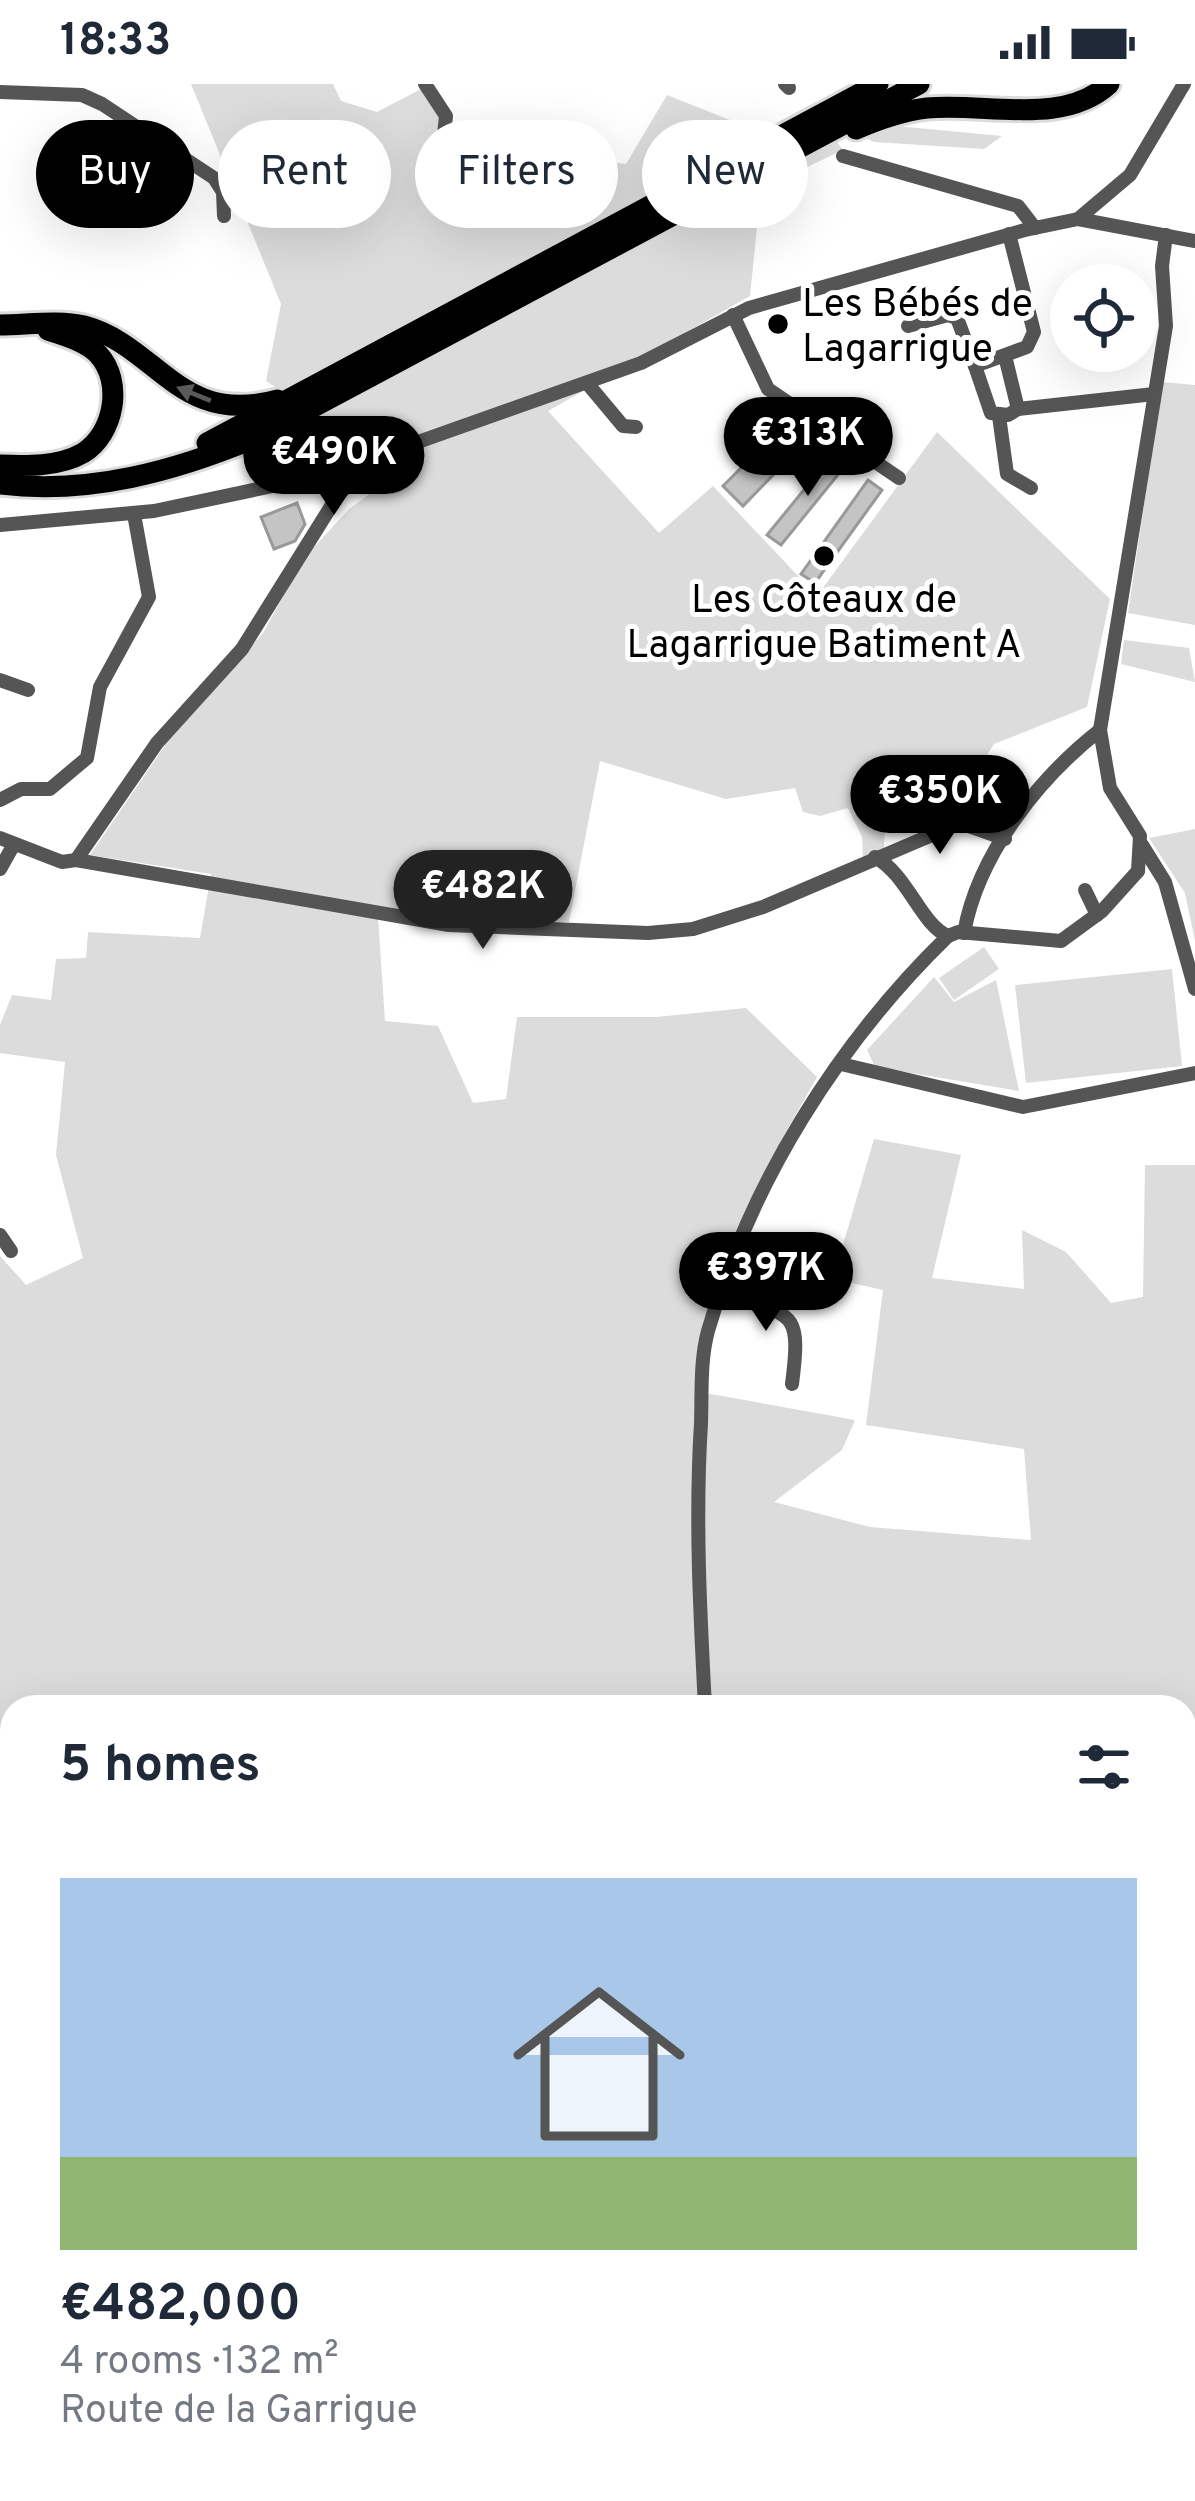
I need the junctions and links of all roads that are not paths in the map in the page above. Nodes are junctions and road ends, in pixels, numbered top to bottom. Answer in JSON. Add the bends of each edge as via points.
{"nodes":[{"id":1,"x":425,"y":84,"type":"edge"},
{"id":2,"x":869,"y":84,"type":"edge"},
{"id":3,"x":878,"y":84,"type":"edge"},
{"id":4,"x":919,"y":84,"type":"edge"},
{"id":5,"x":1109,"y":84,"type":"edge"},
{"id":6,"x":1184,"y":84,"type":"edge"},
{"id":7,"x":0,"y":92,"type":"edge"},
{"id":8,"x":446,"y":120,"type":"edge"},
{"id":9,"x":804,"y":120,"type":"edge"},
{"id":10,"x":805,"y":120,"type":"edge"},
{"id":11,"x":808,"y":143,"type":"edge"},
{"id":12,"x":808,"y":152,"type":"edge"},
{"id":13,"x":843,"y":156,"type":"dead end"},
{"id":14,"x":218,"y":184,"type":"edge"},
{"id":15,"x":642,"y":209,"type":"edge"},
{"id":16,"x":1078,"y":219,"type":"junction"},
{"id":17,"x":649,"y":228,"type":"edge"},
{"id":18,"x":1035,"y":228,"type":"junction"},
{"id":19,"x":1009,"y":234,"type":"junction"},
{"id":20,"x":1166,"y":235,"type":"junction"},
{"id":21,"x":1195,"y":241,"type":"edge"},
{"id":22,"x":733,"y":315,"type":"junction"},
{"id":23,"x":0,"y":325,"type":"edge"},
{"id":24,"x":36,"y":326,"type":"junction"},
{"id":25,"x":908,"y":326,"type":"dead end"},
{"id":26,"x":397,"y":343,"type":"junction"},
{"id":27,"x":1005,"y":356,"type":"junction"},
{"id":28,"x":975,"y":365,"type":"junction"},
{"id":29,"x":586,"y":383,"type":"junction"},
{"id":30,"x":1154,"y":394,"type":"junction"},
{"id":31,"x":1018,"y":410,"type":"junction"},
{"id":32,"x":998,"y":416,"type":"junction"},
{"id":33,"x":636,"y":427,"type":"dead end"},
{"id":34,"x":0,"y":469,"type":"edge"},
{"id":35,"x":899,"y":478,"type":"dead end"},
{"id":36,"x":0,"y":484,"type":"edge"},
{"id":37,"x":333,"y":487,"type":"junction"},
{"id":38,"x":1031,"y":488,"type":"dead end"},
{"id":39,"x":134,"y":514,"type":"junction"},
{"id":40,"x":0,"y":525,"type":"edge"},
{"id":41,"x":0,"y":680,"type":"edge"},
{"id":42,"x":28,"y":690,"type":"dead end"},
{"id":43,"x":1100,"y":730,"type":"junction"},
{"id":44,"x":0,"y":800,"type":"edge"},
{"id":45,"x":1005,"y":839,"type":"junction"},
{"id":46,"x":7,"y":842,"type":"edge"},
{"id":47,"x":1142,"y":845,"type":"junction"},
{"id":48,"x":875,"y":856,"type":"junction"},
{"id":49,"x":76,"y":860,"type":"junction"},
{"id":50,"x":0,"y":869,"type":"edge"},
{"id":51,"x":1138,"y":871,"type":"junction"},
{"id":52,"x":1165,"y":882,"type":"junction"},
{"id":53,"x":1085,"y":890,"type":"dead end"},
{"id":54,"x":1097,"y":915,"type":"junction"},
{"id":55,"x":956,"y":934,"type":"junction"},
{"id":56,"x":1195,"y":989,"type":"edge"},
{"id":57,"x":856,"y":1046,"type":"junction"},
{"id":58,"x":841,"y":1064,"type":"junction"},
{"id":59,"x":870,"y":1070,"type":"junction"},
{"id":60,"x":1195,"y":1073,"type":"edge"},
{"id":61,"x":0,"y":1235,"type":"edge"},
{"id":62,"x":11,"y":1251,"type":"dead end"},
{"id":63,"x":723,"y":1295,"type":"junction"},
{"id":64,"x":792,"y":1384,"type":"dead end"},
{"id":65,"x":705,"y":1695,"type":"edge"}],
"edges":[{"from":1,"to":8,"type":"street"},
{"from":2,"to":9,"type":"highway"},
{"from":3,"to":10,"type":"highway"},
{"from":4,"to":11,"type":"highway"},
{"from":5,"to":12,"type":"highway","via":[[1076,103],[1045,108],[899,112]]},
{"from":6,"to":16,"type":"street","via":[[1130,175]]},
{"from":7,"to":14,"type":"street","via":[[82,95]]},
{"from":13,"to":18,"type":"street","via":[[1018,206]]},
{"from":15,"to":26,"type":"highway"},
{"from":16,"to":18,"type":"street"},
{"from":16,"to":20,"type":"street"},
{"from":17,"to":36,"type":"highway","via":[[212,456],[118,480]]},
{"from":18,"to":19,"type":"street"},
{"from":19,"to":22,"type":"street"},
{"from":19,"to":27,"type":"street","via":[[1034,332],[1027,347]]},
{"from":20,"to":21,"type":"street"},
{"from":20,"to":30,"type":"street","via":[[1166,326]]},
{"from":22,"to":29,"type":"street"},
{"from":22,"to":35,"type":"street","via":[[767,389]]},
{"from":23,"to":24,"type":"highway"},
{"from":26,"to":24,"type":"highway","one_way":true,"via":[[293,394],[226,405],[176,387],[81,325]]},
{"from":24,"to":34,"type":"highway","via":[[98,354],[113,383],[109,420],[81,454]]},
{"from":25,"to":28,"type":"street","via":[[956,318]]},
{"from":26,"to":34,"type":"highway","via":[[178,453],[80,473]]},
{"from":27,"to":28,"type":"street"},
{"from":27,"to":31,"type":"street"},
{"from":28,"to":32,"type":"street","via":[[984,405]]},
{"from":29,"to":33,"type":"street","via":[[623,426]]},
{"from":29,"to":37,"type":"street","via":[[378,452]]},
{"from":30,"to":31,"type":"street"},
{"from":30,"to":43,"type":"street"},
{"from":31,"to":32,"type":"street"},
{"from":32,"to":38,"type":"street","via":[[1007,473]]},
{"from":37,"to":39,"type":"street","via":[[304,477]]},
{"from":37,"to":49,"type":"street","via":[[242,649],[157,743]]},
{"from":39,"to":40,"type":"street"},
{"from":39,"to":44,"type":"street","via":[[148,597],[100,687],[88,758],[50,789],[21,789]]},
{"from":41,"to":42,"type":"street"},
{"from":43,"to":45,"type":"street","via":[[1046,779]]},
{"from":43,"to":47,"type":"street","via":[[1110,788]]},
{"from":45,"to":48,"type":"street","via":[[960,823]]},
{"from":45,"to":55,"type":"street"},
{"from":46,"to":49,"type":"street"},
{"from":46,"to":50,"type":"street"},
{"from":47,"to":51,"type":"street"},
{"from":47,"to":52,"type":"street"},
{"from":48,"to":49,"type":"street","via":[[724,921],[648,933],[449,926]]},
{"from":48,"to":55,"type":"street"},
{"from":51,"to":52,"type":"street","via":[[1152,870]]},
{"from":51,"to":54,"type":"street"},
{"from":52,"to":56,"type":"street"},
{"from":53,"to":54,"type":"street"},
{"from":54,"to":55,"type":"street","via":[[1061,941]]},
{"from":55,"to":57,"type":"street"},
{"from":57,"to":58,"type":"street"},
{"from":57,"to":59,"type":"street"},
{"from":58,"to":59,"type":"street"},
{"from":58,"to":63,"type":"street","via":[[789,1137]]},
{"from":59,"to":60,"type":"street","via":[[1023,1107]]},
{"from":61,"to":62,"type":"street"},
{"from":63,"to":64,"type":"street","via":[[793,1322],[799,1336]]},
{"from":63,"to":65,"type":"street","via":[[705,1351],[697,1481]]}]}
